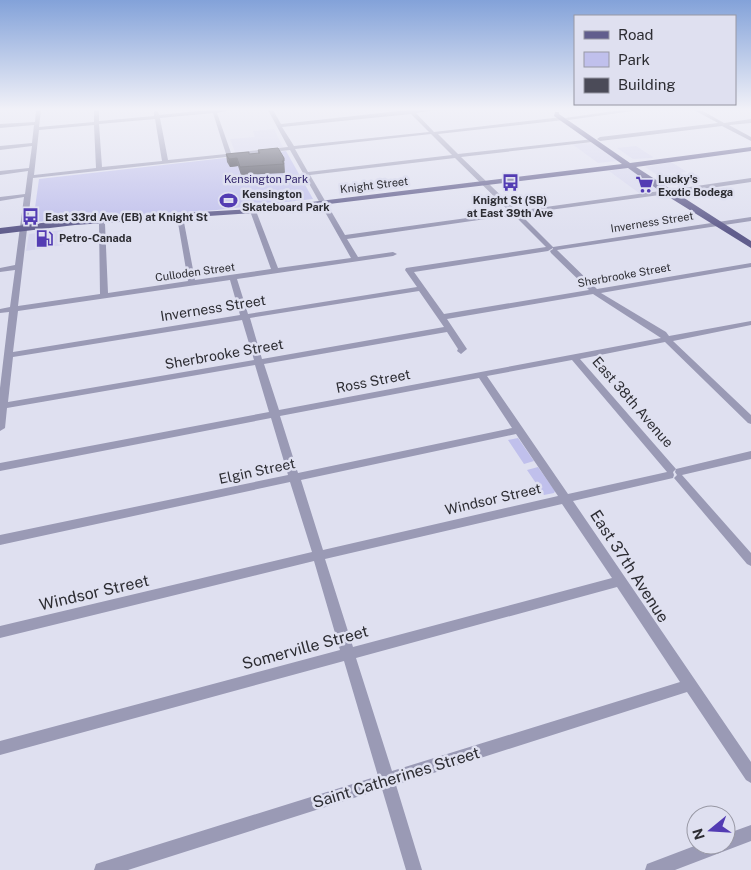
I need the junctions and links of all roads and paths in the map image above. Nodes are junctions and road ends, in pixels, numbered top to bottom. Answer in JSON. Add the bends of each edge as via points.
{"nodes":[{"id":1,"x":33,"y":151,"type":"edge"},
{"id":2,"x":98,"y":151,"type":"edge"},
{"id":3,"x":163,"y":151,"type":"edge"},
{"id":4,"x":228,"y":151,"type":"edge"},
{"id":5,"x":274,"y":151,"type":"edge"},
{"id":6,"x":292,"y":151,"type":"edge"},
{"id":7,"x":451,"y":151,"type":"edge"},
{"id":8,"x":504,"y":151,"type":"edge"},
{"id":9,"x":611,"y":151,"type":"edge"},
{"id":10,"x":739,"y":151,"type":"edge"},
{"id":11,"x":229,"y":155,"type":"junction"},
{"id":12,"x":457,"y":156,"type":"junction"},
{"id":13,"x":165,"y":162,"type":"junction"},
{"id":14,"x":631,"y":164,"type":"junction"},
{"id":15,"x":31,"y":169,"type":"junction"},
{"id":16,"x":99,"y":169,"type":"junction"},
{"id":17,"x":0,"y":173,"type":"edge"},
{"id":18,"x":306,"y":174,"type":"junction"},
{"id":19,"x":30,"y":177,"type":"junction"},
{"id":20,"x":751,"y":180,"type":"edge"},
{"id":21,"x":484,"y":182,"type":"junction"},
{"id":22,"x":676,"y":191,"type":"junction"},
{"id":23,"x":667,"y":192,"type":"junction"},
{"id":24,"x":28,"y":196,"type":"junction"},
{"id":25,"x":0,"y":199,"type":"edge"},
{"id":26,"x":322,"y":202,"type":"junction"},
{"id":27,"x":253,"y":211,"type":"junction"},
{"id":28,"x":515,"y":213,"type":"junction"},
{"id":29,"x":180,"y":217,"type":"junction"},
{"id":30,"x":751,"y":218,"type":"edge"},
{"id":31,"x":113,"y":221,"type":"junction"},
{"id":32,"x":716,"y":221,"type":"junction"},
{"id":33,"x":102,"y":224,"type":"junction"},
{"id":34,"x":23,"y":230,"type":"junction"},
{"id":35,"x":0,"y":231,"type":"edge"},
{"id":36,"x":0,"y":236,"type":"edge"},
{"id":37,"x":343,"y":236,"type":"junction"},
{"id":38,"x":751,"y":245,"type":"edge"},
{"id":39,"x":552,"y":249,"type":"junction"},
{"id":40,"x":393,"y":254,"type":"dead end"},
{"id":41,"x":356,"y":260,"type":"junction"},
{"id":42,"x":751,"y":265,"type":"edge"},
{"id":43,"x":18,"y":267,"type":"junction"},
{"id":44,"x":0,"y":270,"type":"edge"},
{"id":45,"x":276,"y":272,"type":"junction"},
{"id":46,"x":233,"y":278,"type":"junction"},
{"id":47,"x":192,"y":284,"type":"junction"},
{"id":48,"x":422,"y":288,"type":"junction"},
{"id":49,"x":595,"y":291,"type":"junction"},
{"id":50,"x":104,"y":297,"type":"junction"},
{"id":51,"x":13,"y":310,"type":"junction"},
{"id":52,"x":0,"y":312,"type":"edge"},
{"id":53,"x":244,"y":317,"type":"junction"},
{"id":54,"x":442,"y":317,"type":"junction"},
{"id":55,"x":751,"y":323,"type":"edge"},
{"id":56,"x":450,"y":329,"type":"junction"},
{"id":57,"x":666,"y":339,"type":"junction"},
{"id":58,"x":461,"y":351,"type":"dead end"},
{"id":59,"x":573,"y":356,"type":"junction"},
{"id":60,"x":5,"y":359,"type":"edge"},
{"id":61,"x":259,"y":362,"type":"junction"},
{"id":62,"x":481,"y":374,"type":"junction"},
{"id":63,"x":3,"y":406,"type":"junction"},
{"id":64,"x":275,"y":414,"type":"junction"},
{"id":65,"x":751,"y":420,"type":"edge"},
{"id":66,"x":0,"y":421,"type":"edge"},
{"id":67,"x":0,"y":428,"type":"edge"},
{"id":68,"x":519,"y":430,"type":"junction"},
{"id":69,"x":751,"y":454,"type":"edge"},
{"id":70,"x":0,"y":467,"type":"edge"},
{"id":71,"x":675,"y":473,"type":"junction"},
{"id":72,"x":294,"y":478,"type":"junction"},
{"id":73,"x":566,"y":498,"type":"junction"},
{"id":74,"x":0,"y":540,"type":"edge"},
{"id":75,"x":318,"y":556,"type":"junction"},
{"id":76,"x":751,"y":561,"type":"edge"},
{"id":77,"x":619,"y":581,"type":"junction"},
{"id":78,"x":0,"y":632,"type":"edge"},
{"id":79,"x":348,"y":653,"type":"junction"},
{"id":80,"x":690,"y":684,"type":"junction"},
{"id":81,"x":0,"y":748,"type":"edge"},
{"id":82,"x":751,"y":775,"type":"edge"},
{"id":83,"x":387,"y":780,"type":"junction"},
{"id":84,"x":751,"y":833,"type":"edge"},
{"id":85,"x":736,"y":838,"type":"edge"},
{"id":86,"x":693,"y":855,"type":"edge"},
{"id":87,"x":102,"y":870,"type":"edge"},
{"id":88,"x":414,"y":870,"type":"edge"},
{"id":89,"x":653,"y":870,"type":"edge"}],
"edges":[{"from":1,"to":15,"type":"street"},
{"from":2,"to":16,"type":"street"},
{"from":3,"to":13,"type":"street"},
{"from":4,"to":11,"type":"street"},
{"from":5,"to":11,"type":"street"},
{"from":6,"to":18,"type":"street"},
{"from":7,"to":12,"type":"street"},
{"from":8,"to":12,"type":"street"},
{"from":9,"to":14,"type":"main road"},
{"from":10,"to":14,"type":"main road","name":"Knight Street"},
{"from":11,"to":13,"type":"street"},
{"from":12,"to":18,"type":"street"},
{"from":12,"to":21,"type":"street"},
{"from":13,"to":16,"type":"street"},
{"from":14,"to":21,"type":"main road","name":"Knight Street"},
{"from":14,"to":22,"type":"main road"},
{"from":14,"to":23,"type":"main road"},
{"from":15,"to":17,"type":"street"},
{"from":15,"to":19,"type":"street"},
{"from":16,"to":19,"type":"street"},
{"from":18,"to":26,"type":"street"},
{"from":19,"to":24,"type":"street"},
{"from":20,"to":22,"type":"street"},
{"from":21,"to":26,"type":"main road","name":"Knight Street"},
{"from":21,"to":28,"type":"street"},
{"from":22,"to":32,"type":"main road"},
{"from":23,"to":28,"type":"street"},
{"from":23,"to":32,"type":"main road"},
{"from":24,"to":25,"type":"street"},
{"from":24,"to":34,"type":"street"},
{"from":26,"to":27,"type":"main road","name":"Knight Street"},
{"from":26,"to":37,"type":"street"},
{"from":27,"to":29,"type":"main road","name":"Knight Street"},
{"from":27,"to":45,"type":"street"},
{"from":28,"to":37,"type":"street"},
{"from":28,"to":39,"type":"street"},
{"from":29,"to":31,"type":"main road","name":"Knight Street"},
{"from":29,"to":47,"type":"street"},
{"from":30,"to":32,"type":"street","name":"Inverness Street"},
{"from":31,"to":33,"type":"main road","name":"Knight Street"},
{"from":31,"to":34,"type":"main road","name":"Knight Street","via":[[75,222]]},
{"from":32,"to":38,"type":"main road"},
{"from":32,"to":39,"type":"street","name":"Inverness Street"},
{"from":33,"to":34,"type":"main road","name":"Knight Street"},
{"from":33,"to":50,"type":"street"},
{"from":34,"to":35,"type":"main road","name":"Knight Street"},
{"from":34,"to":36,"type":"main road","name":"Knight Street"},
{"from":34,"to":43,"type":"street"},
{"from":37,"to":41,"type":"street"},
{"from":39,"to":48,"type":"street","name":"Inverness Street","via":[[409,270]]},
{"from":39,"to":49,"type":"street"},
{"from":40,"to":41,"type":"street","name":"Culloden Street"},
{"from":41,"to":45,"type":"street","name":"Culloden Street"},
{"from":42,"to":49,"type":"street","name":"Sherbrooke Street"},
{"from":43,"to":44,"type":"street"},
{"from":43,"to":51,"type":"street"},
{"from":45,"to":46,"type":"street","name":"Culloden Street"},
{"from":46,"to":47,"type":"street","name":"Culloden Street"},
{"from":46,"to":53,"type":"street"},
{"from":47,"to":50,"type":"street","name":"Culloden Street"},
{"from":48,"to":53,"type":"street","name":"Inverness Street"},
{"from":48,"to":54,"type":"street"},
{"from":49,"to":54,"type":"street","name":"Sherbrooke Street"},
{"from":49,"to":57,"type":"street"},
{"from":50,"to":51,"type":"street","name":"Culloden Street"},
{"from":51,"to":52,"type":"street","name":"Culloden Street"},
{"from":51,"to":60,"type":"street"},
{"from":53,"to":60,"type":"street","name":"Inverness Street"},
{"from":53,"to":61,"type":"street"},
{"from":54,"to":56,"type":"street"},
{"from":55,"to":57,"type":"street","name":"Ross Street"},
{"from":56,"to":58,"type":"street"},
{"from":56,"to":61,"type":"street","name":"Sherbrooke Street"},
{"from":57,"to":59,"type":"street","name":"Ross Street"},
{"from":57,"to":65,"type":"street"},
{"from":59,"to":62,"type":"street","name":"Ross Street"},
{"from":59,"to":71,"type":"street","name":"East 38th Avenue"},
{"from":60,"to":63,"type":"street"},
{"from":61,"to":63,"type":"street","name":"Sherbrooke Street"},
{"from":61,"to":64,"type":"street"},
{"from":62,"to":64,"type":"street","name":"Ross Street"},
{"from":62,"to":68,"type":"street","name":"East 37th Avenue"},
{"from":63,"to":66,"type":"street"},
{"from":64,"to":70,"type":"street","name":"Ross Street"},
{"from":64,"to":72,"type":"street"},
{"from":66,"to":67,"type":"street"},
{"from":68,"to":72,"type":"street","name":"Elgin Street"},
{"from":68,"to":73,"type":"street","name":"East 37th Avenue"},
{"from":69,"to":71,"type":"street","name":"Windsor Street"},
{"from":71,"to":73,"type":"street","name":"Windsor Street"},
{"from":71,"to":76,"type":"street","name":"East 38th Avenue"},
{"from":72,"to":74,"type":"street","name":"Elgin Street"},
{"from":72,"to":75,"type":"street"},
{"from":73,"to":75,"type":"street","name":"Windsor Street"},
{"from":73,"to":77,"type":"street","name":"East 37th Avenue"},
{"from":75,"to":78,"type":"street","name":"Windsor Street"},
{"from":75,"to":79,"type":"street"},
{"from":77,"to":79,"type":"street","name":"Somerville Street"},
{"from":77,"to":80,"type":"street","name":"East 37th Avenue"},
{"from":79,"to":81,"type":"street","name":"Somerville Street"},
{"from":79,"to":83,"type":"street"},
{"from":80,"to":82,"type":"street","name":"East 37th Avenue"},
{"from":80,"to":83,"type":"street","name":"Saint Catherines Street"},
{"from":83,"to":87,"type":"street","name":"Saint Catherines Street"},
{"from":83,"to":88,"type":"street"},
{"from":84,"to":85,"type":"street"},
{"from":86,"to":89,"type":"street"}]}
